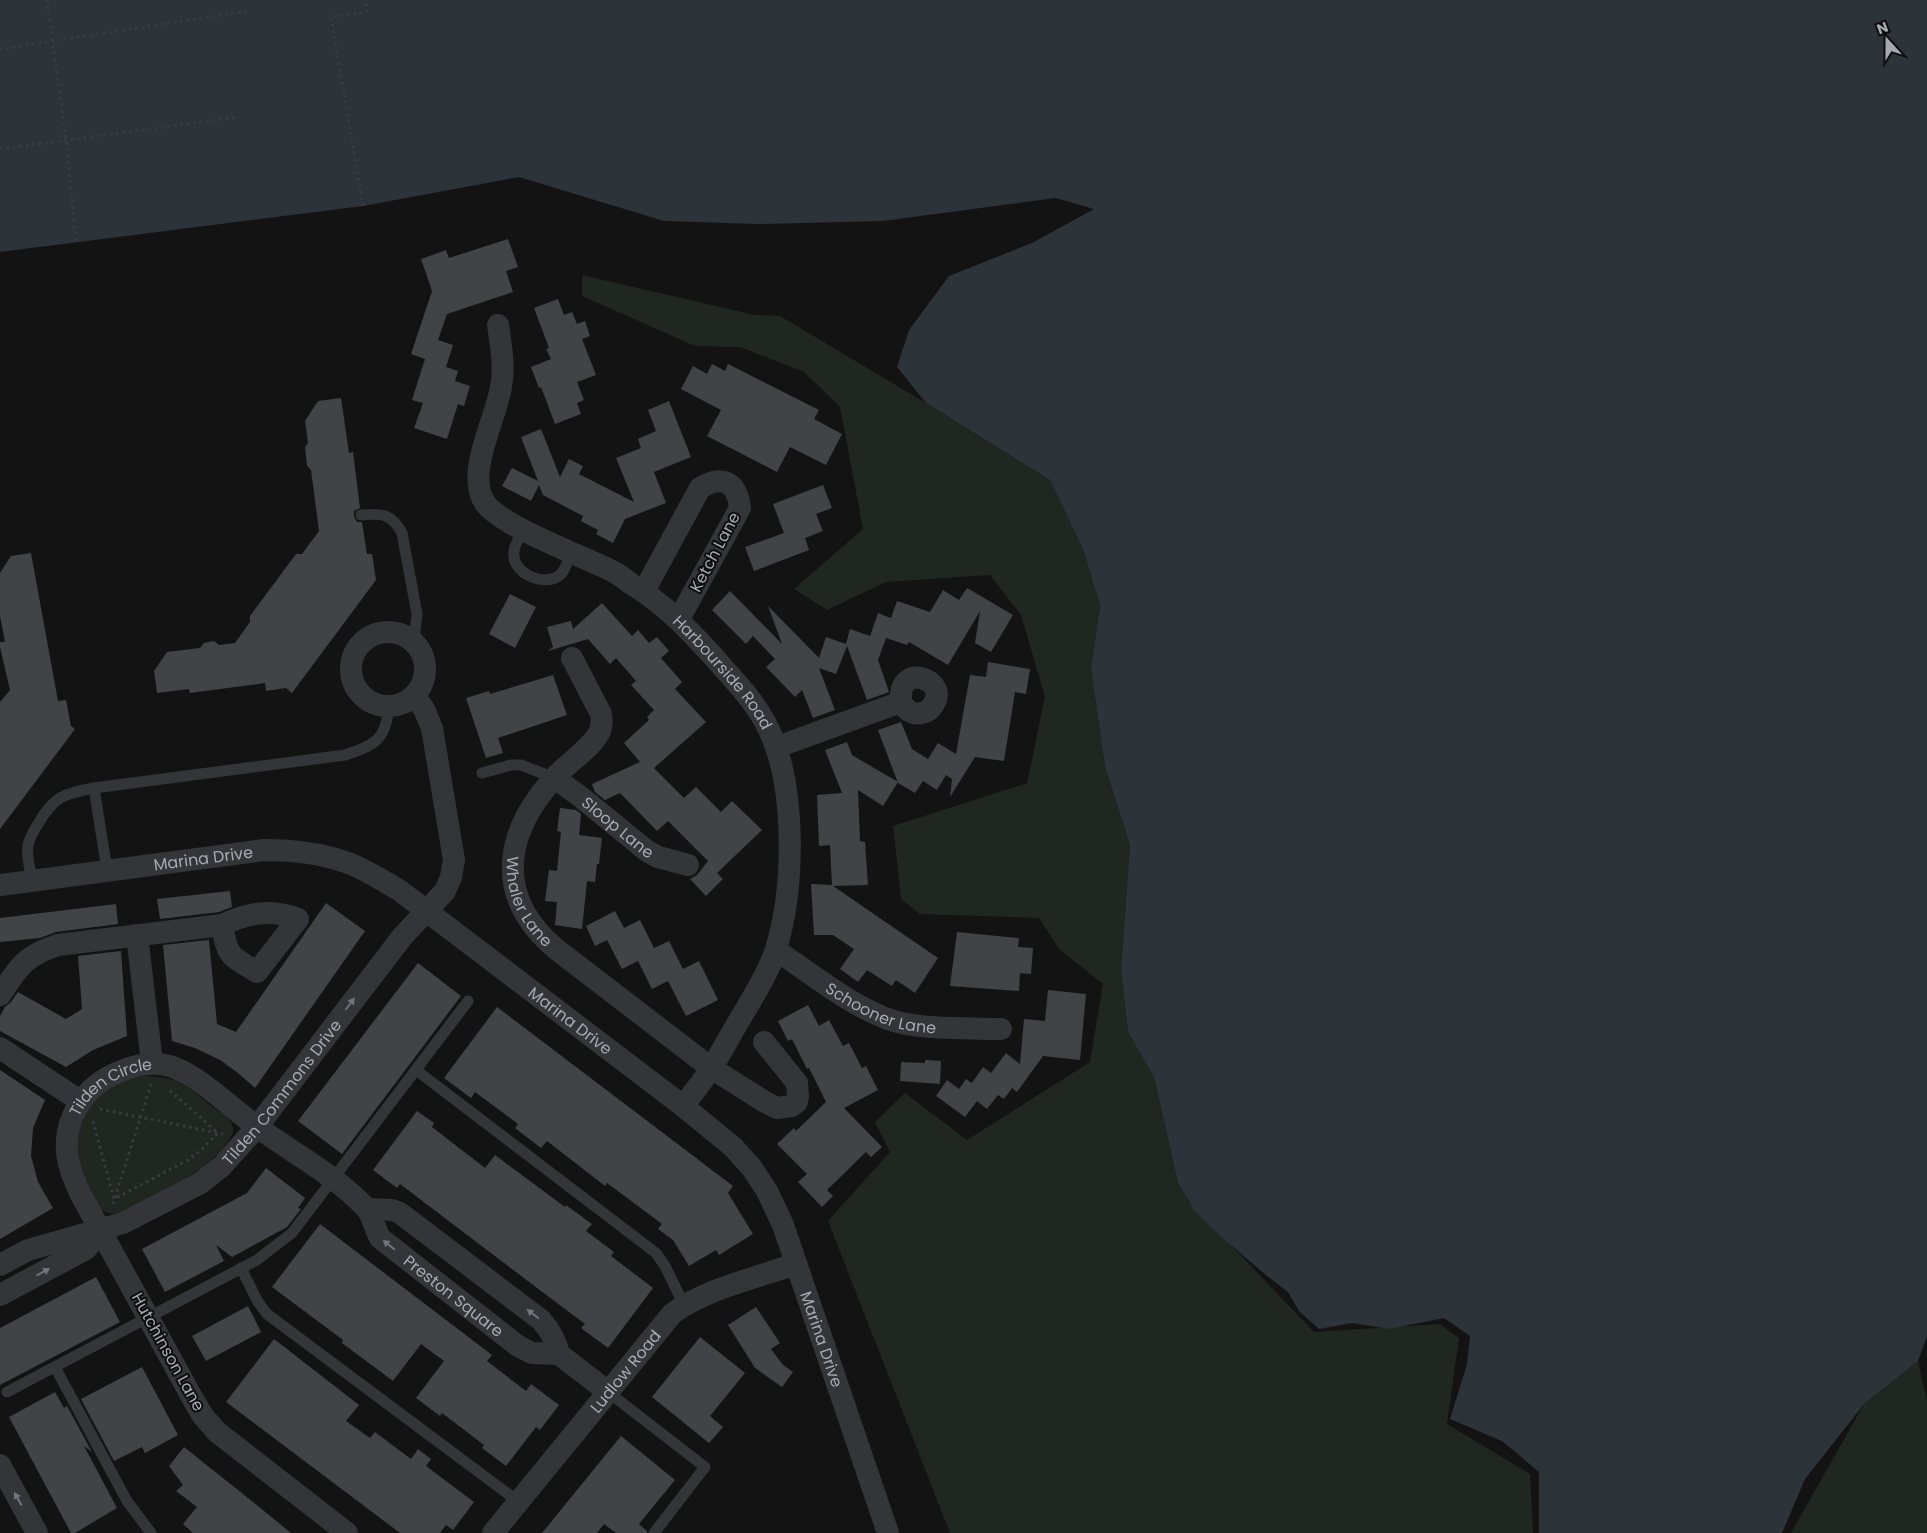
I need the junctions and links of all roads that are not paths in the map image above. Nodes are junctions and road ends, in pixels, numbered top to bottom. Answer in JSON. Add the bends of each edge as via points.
{"nodes":[{"id":1,"x":498,"y":325,"type":"dead end"},
{"id":2,"x":361,"y":515,"type":"dead end"},
{"id":3,"x":523,"y":529,"type":"junction"},
{"id":4,"x":571,"y":553,"type":"junction"},
{"id":5,"x":644,"y":592,"type":"junction"},
{"id":6,"x":679,"y":619,"type":"junction"},
{"id":7,"x":414,"y":641,"type":"junction"},
{"id":8,"x":572,"y":658,"type":"dead end"},
{"id":9,"x":414,"y":696,"type":"junction"},
{"id":10,"x":901,"y":702,"type":"dead end"},
{"id":11,"x":389,"y":706,"type":"junction"},
{"id":12,"x":777,"y":747,"type":"junction"},
{"id":13,"x":482,"y":773,"type":"dead end"},
{"id":14,"x":555,"y":778,"type":"junction"},
{"id":15,"x":94,"y":788,"type":"junction"},
{"id":16,"x":688,"y":865,"type":"dead end"},
{"id":17,"x":106,"y":870,"type":"junction"},
{"id":18,"x":32,"y":880,"type":"junction"},
{"id":19,"x":0,"y":885,"type":"edge"},
{"id":20,"x":427,"y":910,"type":"junction"},
{"id":21,"x":222,"y":925,"type":"dead end"},
{"id":22,"x":137,"y":935,"type":"junction"},
{"id":23,"x":776,"y":950,"type":"junction"},
{"id":24,"x":0,"y":995,"type":"edge"},
{"id":25,"x":468,"y":1002,"type":"dead end"},
{"id":26,"x":1001,"y":1029,"type":"dead end"},
{"id":27,"x":764,"y":1042,"type":"dead end"},
{"id":28,"x":0,"y":1048,"type":"edge"},
{"id":29,"x":711,"y":1068,"type":"junction"},
{"id":30,"x":416,"y":1070,"type":"junction"},
{"id":31,"x":155,"y":1074,"type":"junction"},
{"id":32,"x":683,"y":1106,"type":"junction"},
{"id":33,"x":90,"y":1108,"type":"junction"},
{"id":34,"x":257,"y":1127,"type":"junction"},
{"id":35,"x":333,"y":1180,"type":"junction"},
{"id":36,"x":368,"y":1209,"type":"junction"},
{"id":37,"x":101,"y":1231,"type":"junction"},
{"id":38,"x":796,"y":1264,"type":"junction"},
{"id":39,"x":0,"y":1265,"type":"edge"},
{"id":40,"x":241,"y":1268,"type":"junction"},
{"id":41,"x":0,"y":1294,"type":"edge"},
{"id":42,"x":684,"y":1305,"type":"junction"},
{"id":43,"x":148,"y":1318,"type":"junction"},
{"id":44,"x":559,"y":1354,"type":"junction"},
{"id":45,"x":55,"y":1367,"type":"junction"},
{"id":46,"x":7,"y":1392,"type":"dead end"},
{"id":47,"x":608,"y":1392,"type":"junction"},
{"id":48,"x":0,"y":1465,"type":"edge"},
{"id":49,"x":519,"y":1502,"type":"junction"},
{"id":50,"x":37,"y":1533,"type":"edge"},
{"id":51,"x":151,"y":1533,"type":"edge"},
{"id":52,"x":348,"y":1533,"type":"edge"},
{"id":53,"x":493,"y":1533,"type":"edge"},
{"id":54,"x":654,"y":1533,"type":"edge"},
{"id":55,"x":888,"y":1533,"type":"edge"}],
"edges":[{"from":1,"to":3,"type":"street","name":"Harbourside Road","via":[[503,366],[501,388],[479,469],[478,488],[496,515]]},
{"from":2,"to":7,"type":"lane","via":[[376,513],[387,516],[396,522],[402,534],[417,614]]},
{"from":3,"to":4,"type":"street","name":"Harbourside Road"},
{"from":3,"to":4,"type":"lane","via":[[514,551],[514,562],[519,570],[544,581],[552,580],[562,573]]},
{"from":4,"to":5,"type":"street","name":"Harbourside Road","via":[[610,570]]},
{"from":5,"to":6,"type":"street","name":"Harbourside Road"},
{"from":5,"to":6,"type":"street","name":"Ketch Lane","via":[[700,488],[722,480],[732,487],[739,496],[740,508]]},
{"from":6,"to":12,"type":"street","name":"Harbourside Road","via":[[750,698]]},
{"from":7,"to":9,"type":"street","via":[[424,655],[426,672],[423,684]]},
{"from":7,"to":11,"type":"street","via":[[402,634],[386,631],[368,637],[352,660],[351,675],[358,690],[372,702]]},
{"from":8,"to":14,"type":"street","name":"Whaler Lane","via":[[602,722],[594,740]]},
{"from":9,"to":11,"type":"street"},
{"from":9,"to":20,"type":"street","name":"Tilden Commons Drive","via":[[432,728],[454,860],[445,891]]},
{"from":10,"to":12,"type":"street"},
{"from":11,"to":15,"type":"lane","via":[[383,734],[374,743],[345,755]]},
{"from":12,"to":23,"type":"street","name":"Harbourside Road","via":[[785,782],[789,862]]},
{"from":13,"to":14,"type":"lane","via":[[521,765]]},
{"from":14,"to":16,"type":"street","name":"Sloop Lane","via":[[647,851]]},
{"from":14,"to":29,"type":"street","name":"Whaler Lane","via":[[524,822],[514,855],[514,884],[523,912],[542,938]]},
{"from":15,"to":17,"type":"lane"},
{"from":15,"to":18,"type":"lane","via":[[57,798],[47,808],[28,845]]},
{"from":17,"to":18,"type":"street","name":"Marina Drive"},
{"from":17,"to":20,"type":"street","name":"Marina Drive","via":[[264,850],[290,850],[348,863],[399,890]]},
{"from":18,"to":19,"type":"street","name":"Marina Drive"},
{"from":20,"to":32,"type":"street","name":"Marina Drive"},
{"from":34,"to":20,"type":"street","name":"Tilden Commons Drive","one_way":true,"via":[[402,936]]},
{"from":21,"to":22,"type":"street"},
{"from":22,"to":24,"type":"street","via":[[58,945],[41,951],[16,970]]},
{"from":22,"to":31,"type":"street"},
{"from":23,"to":26,"type":"street","name":"Schooner Lane","via":[[861,1006],[896,1022]]},
{"from":23,"to":29,"type":"street","name":"Harbourside Road","via":[[758,988]]},
{"from":25,"to":30,"type":"lane"},
{"from":27,"to":29,"type":"street","name":"Whaler Lane","via":[[797,1083],[797,1102],[792,1106],[777,1108]]},
{"from":28,"to":33,"type":"street"},
{"from":29,"to":32,"type":"street","name":"Harbourside Road"},
{"from":30,"to":35,"type":"lane"},
{"from":30,"to":42,"type":"lane","via":[[656,1253]]},
{"from":31,"to":33,"type":"street","name":"Tilden Circle","via":[[129,1068],[112,1074],[95,1084]]},
{"from":31,"to":34,"type":"street","name":"Tilden Circle","via":[[169,1066],[189,1074]]},
{"from":32,"to":38,"type":"street","name":"Marina Drive","via":[[733,1147],[752,1168],[783,1225]]},
{"from":33,"to":37,"type":"street","name":"Tilden Circle","via":[[71,1119],[68,1157],[72,1176]]},
{"from":34,"to":35,"type":"street"},
{"from":34,"to":37,"type":"street","name":"Tilden Commons Drive","via":[[222,1166],[199,1184],[123,1224]]},
{"from":35,"to":36,"type":"street"},
{"from":35,"to":40,"type":"lane","via":[[292,1233],[269,1252]]},
{"from":44,"to":36,"type":"street","name":"Preston Square","one_way":true,"via":[[549,1329],[541,1320],[400,1213]]},
{"from":44,"to":36,"type":"street","name":"Preston Square","one_way":true,"via":[[532,1353],[518,1346],[380,1238]]},
{"from":37,"to":39,"type":"street","name":"Tilden Commons Drive","via":[[28,1250]]},
{"from":41,"to":37,"type":"street","one_way":true,"via":[[86,1249]]},
{"from":37,"to":43,"type":"street","name":"Hutchinson Lane"},
{"from":38,"to":42,"type":"street","name":"Ludlow Road"},
{"from":38,"to":55,"type":"street","name":"Marina Drive"},
{"from":40,"to":43,"type":"lane"},
{"from":40,"to":49,"type":"lane","via":[[267,1314]]},
{"from":42,"to":47,"type":"street","name":"Ludlow Road","via":[[672,1314]]},
{"from":43,"to":45,"type":"lane"},
{"from":43,"to":52,"type":"street","name":"Hutchinson Lane","via":[[203,1416],[217,1432]]},
{"from":44,"to":47,"type":"street"},
{"from":45,"to":46,"type":"lane"},
{"from":45,"to":51,"type":"lane","via":[[127,1500]]},
{"from":47,"to":49,"type":"street","name":"Ludlow Road"},
{"from":47,"to":54,"type":"lane","via":[[705,1467]]},
{"from":50,"to":48,"type":"street","one_way":true},
{"from":49,"to":53,"type":"street","name":"Ludlow Road"}]}
